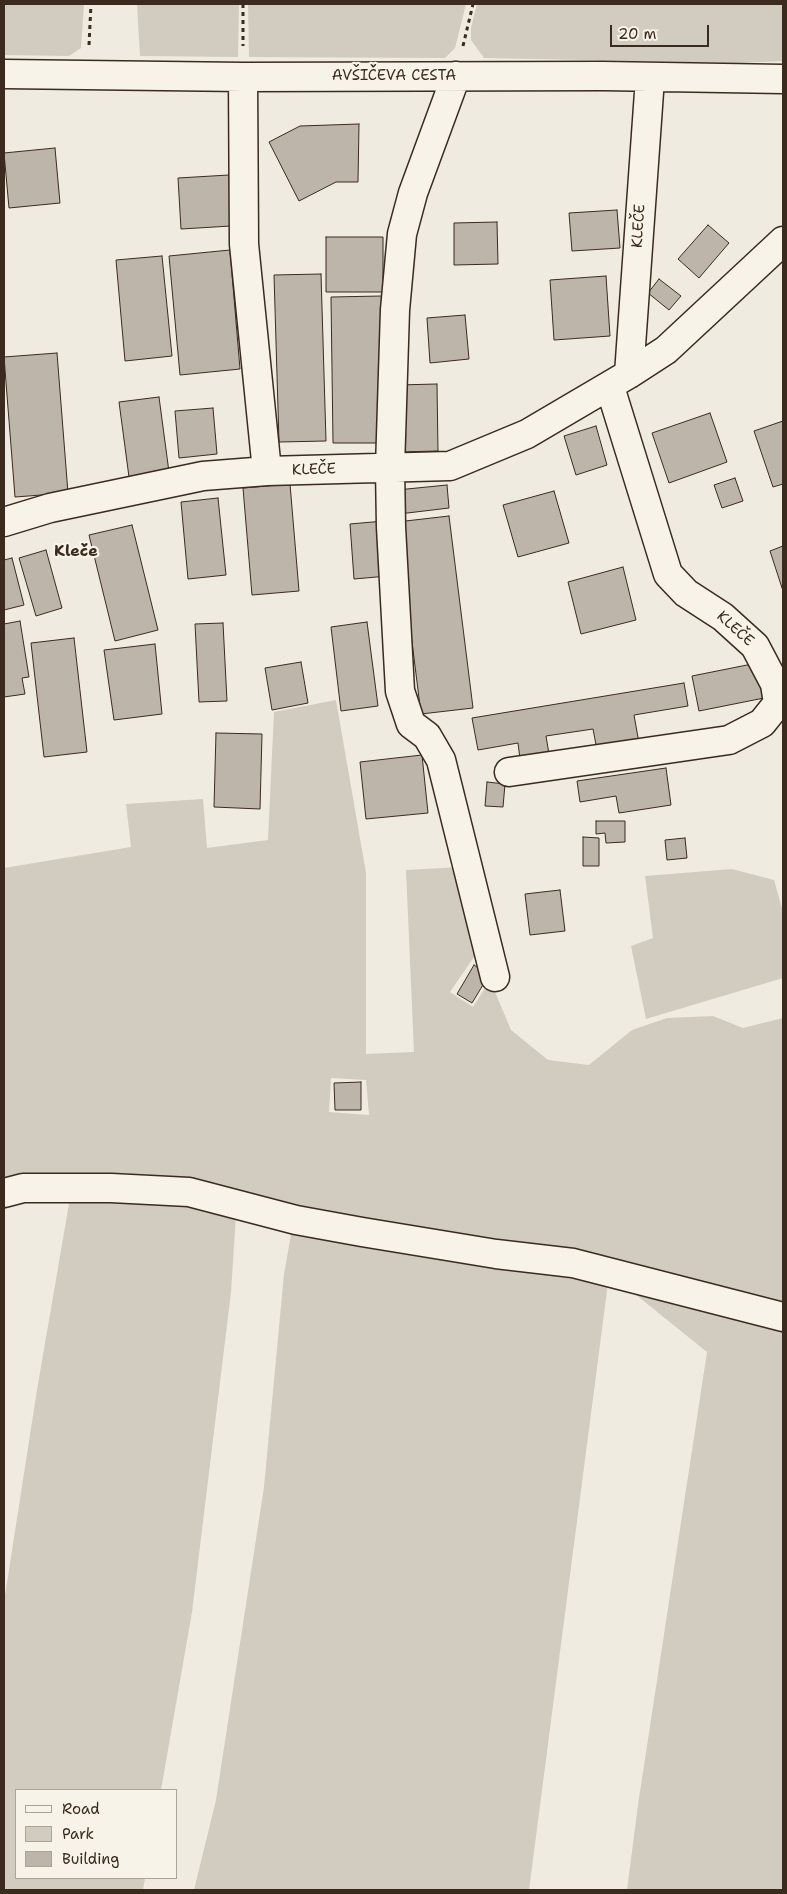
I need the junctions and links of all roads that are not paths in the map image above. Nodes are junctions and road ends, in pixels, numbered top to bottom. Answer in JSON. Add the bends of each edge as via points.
{"nodes":[{"id":1,"x":4,"y":74,"type":"edge"},
{"id":2,"x":456,"y":76,"type":"junction"},
{"id":3,"x":243,"y":77,"type":"junction"},
{"id":4,"x":650,"y":78,"type":"junction"},
{"id":5,"x":783,"y":79,"type":"edge"},
{"id":6,"x":783,"y":242,"type":"edge"},
{"id":7,"x":620,"y":380,"type":"junction"},
{"id":8,"x":390,"y":468,"type":"junction"},
{"id":9,"x":267,"y":471,"type":"junction"},
{"id":10,"x":4,"y":522,"type":"edge"},
{"id":11,"x":509,"y":772,"type":"dead end"},
{"id":12,"x":495,"y":977,"type":"dead end"},
{"id":13,"x":4,"y":1193,"type":"edge"},
{"id":14,"x":783,"y":1317,"type":"edge"}],
"edges":[{"from":1,"to":3,"type":"street","name":"AVŠIČEVA CESTA"},
{"from":2,"to":3,"type":"street","name":"AVŠIČEVA CESTA"},
{"from":2,"to":4,"type":"street","name":"AVŠIČEVA CESTA"},
{"from":2,"to":8,"type":"street","via":[[413,192],[402,234],[395,310]]},
{"from":3,"to":9,"type":"street","via":[[244,244]]},
{"from":4,"to":5,"type":"street","name":"AVŠIČEVA CESTA"},
{"from":4,"to":7,"type":"street","name":"KLEČE"},
{"from":6,"to":7,"type":"street","name":"KLEČE","via":[[666,350]]},
{"from":7,"to":8,"type":"street","name":"KLEČE","via":[[527,434],[450,466]]},
{"from":7,"to":11,"type":"street","name":"KLEČE","via":[[668,574],[686,593],[723,617],[755,646],[776,684],[778,703],[762,723],[729,740]]},
{"from":8,"to":9,"type":"street","name":"KLEČE"},
{"from":8,"to":12,"type":"street","via":[[400,691],[411,724],[427,736],[441,760]]},
{"from":9,"to":10,"type":"street","name":"KLEČE","via":[[203,476],[50,508]]},
{"from":13,"to":14,"type":"street","via":[[23,1188],[190,1192],[296,1220],[496,1254],[573,1263]]}]}
